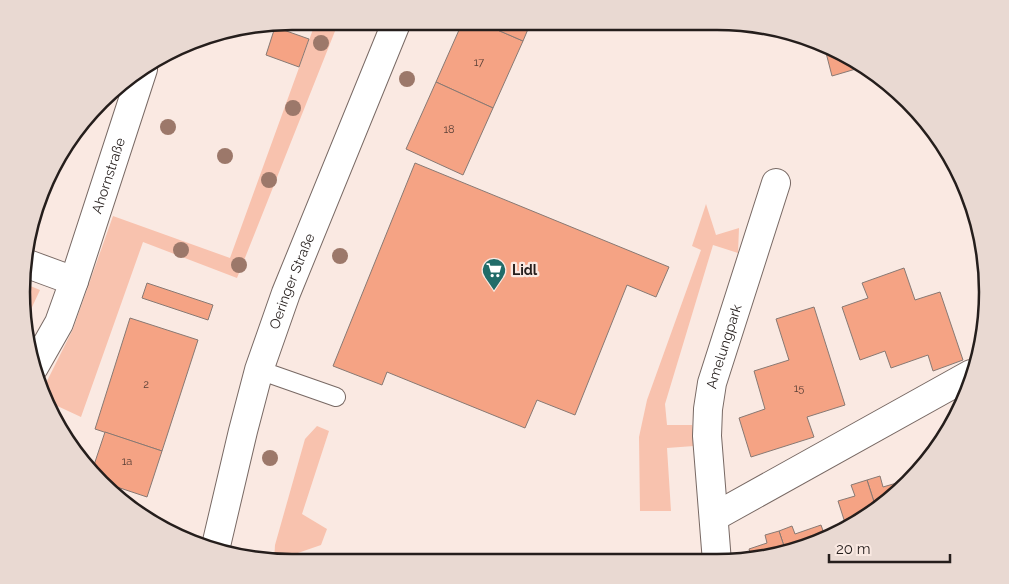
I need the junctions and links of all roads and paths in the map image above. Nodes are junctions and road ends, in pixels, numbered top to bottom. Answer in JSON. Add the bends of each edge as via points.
{"nodes":[{"id":1,"x":393,"y":30,"type":"edge"},
{"id":2,"x":140,"y":79,"type":"edge"},
{"id":3,"x":776,"y":183,"type":"dead end"},
{"id":4,"x":32,"y":265,"type":"edge"},
{"id":5,"x":74,"y":281,"type":"junction"},
{"id":6,"x":39,"y":359,"type":"edge"},
{"id":7,"x":259,"y":370,"type":"junction"},
{"id":8,"x":964,"y":378,"type":"edge"},
{"id":9,"x":336,"y":398,"type":"dead end"},
{"id":10,"x":714,"y":517,"type":"junction"},
{"id":11,"x":217,"y":543,"type":"edge"},
{"id":12,"x":716,"y":554,"type":"edge"}],
"edges":[{"from":1,"to":7,"type":"street","name":"Oeringer Straße","via":[[286,293]]},
{"from":2,"to":5,"type":"street","name":"Ahornstraße"},
{"from":3,"to":10,"type":"street","name":"Amelungpark","via":[[710,390],[707,436]]},
{"from":4,"to":5,"type":"street"},
{"from":5,"to":6,"type":"street","name":"Ahornstraße","via":[[59,323]]},
{"from":7,"to":9,"type":"lane"},
{"from":7,"to":11,"type":"street","name":"Oeringer Straße"},
{"from":8,"to":10,"type":"street"},
{"from":10,"to":12,"type":"street","name":"Amelungpark"}]}
